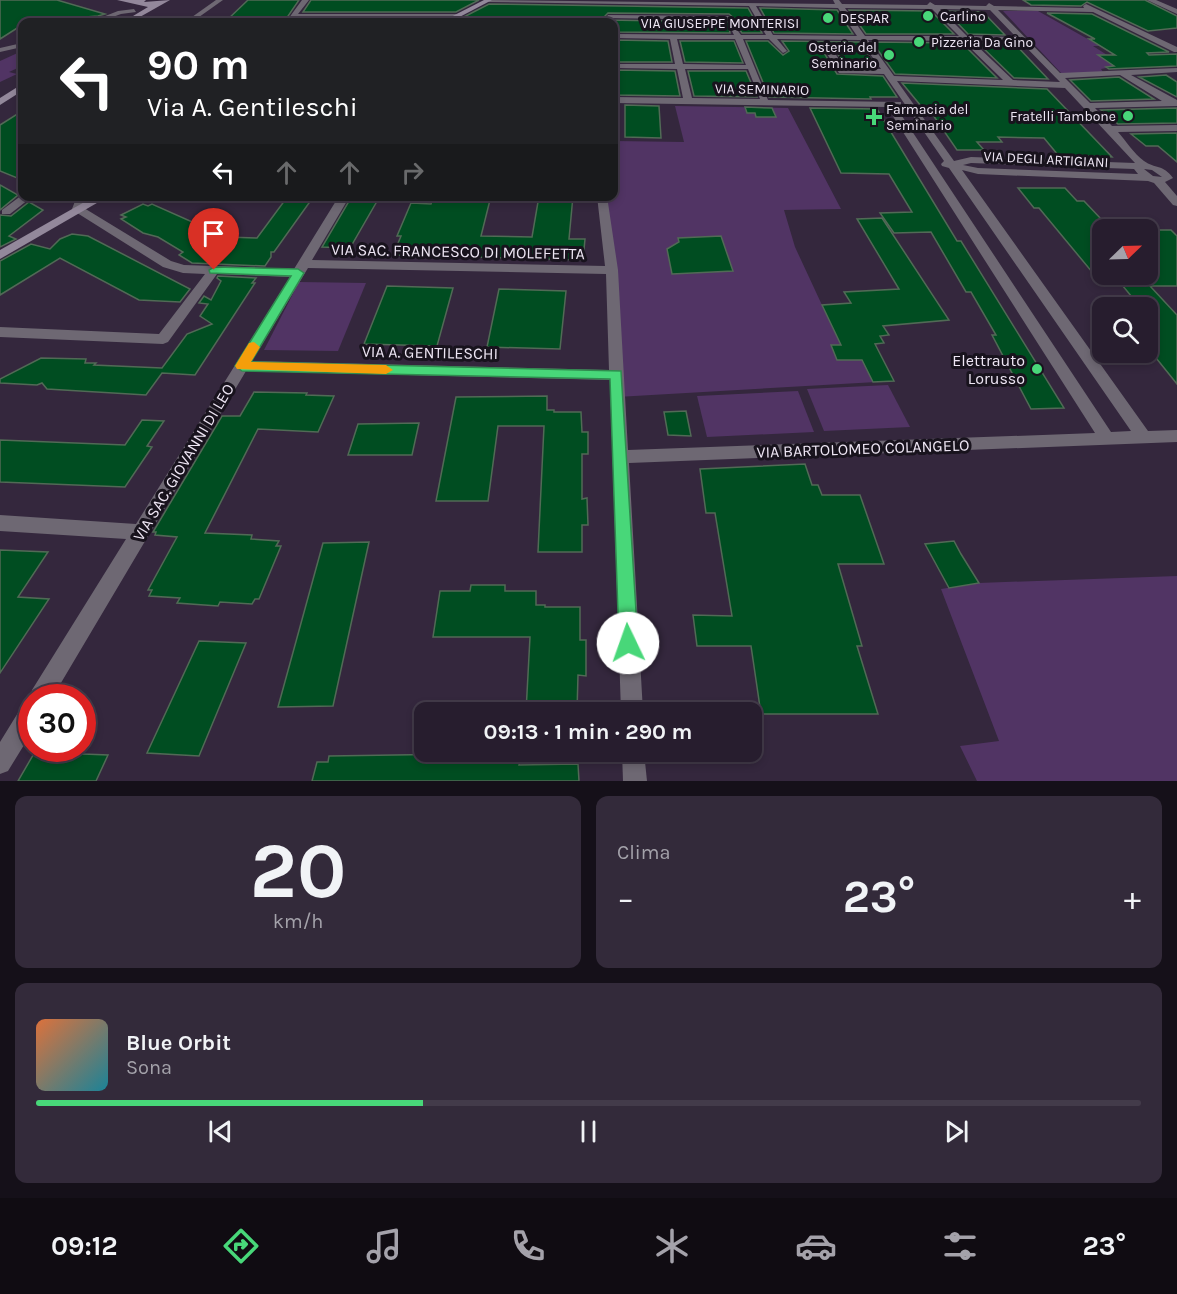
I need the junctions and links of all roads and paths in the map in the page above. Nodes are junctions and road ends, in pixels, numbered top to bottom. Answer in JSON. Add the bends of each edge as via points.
{"nodes":[{"id":1,"x":120,"y":0,"type":"edge"},
{"id":2,"x":167,"y":0,"type":"edge"},
{"id":3,"x":220,"y":0,"type":"edge"},
{"id":4,"x":306,"y":0,"type":"edge"},
{"id":5,"x":489,"y":0,"type":"edge"},
{"id":6,"x":926,"y":0,"type":"edge"},
{"id":7,"x":984,"y":0,"type":"edge"},
{"id":8,"x":1075,"y":0,"type":"edge"},
{"id":9,"x":1150,"y":0,"type":"edge"},
{"id":10,"x":609,"y":1,"type":"edge"},
{"id":11,"x":721,"y":2,"type":"edge"},
{"id":12,"x":142,"y":3,"type":"edge"},
{"id":13,"x":804,"y":3,"type":"edge"},
{"id":14,"x":838,"y":3,"type":"edge"},
{"id":15,"x":868,"y":3,"type":"edge"},
{"id":16,"x":155,"y":5,"type":"junction"},
{"id":17,"x":752,"y":5,"type":"junction"},
{"id":18,"x":933,"y":7,"type":"junction"},
{"id":19,"x":992,"y":8,"type":"junction"},
{"id":20,"x":1094,"y":10,"type":"junction"},
{"id":21,"x":134,"y":11,"type":"junction"},
{"id":22,"x":1177,"y":12,"type":"edge"},
{"id":23,"x":293,"y":16,"type":"junction"},
{"id":24,"x":458,"y":16,"type":"junction"},
{"id":25,"x":104,"y":18,"type":"edge"},
{"id":26,"x":122,"y":18,"type":"edge"},
{"id":27,"x":134,"y":18,"type":"edge"},
{"id":28,"x":194,"y":18,"type":"edge"},
{"id":29,"x":291,"y":18,"type":"edge"},
{"id":30,"x":324,"y":18,"type":"edge"},
{"id":31,"x":346,"y":18,"type":"edge"},
{"id":32,"x":454,"y":18,"type":"edge"},
{"id":33,"x":608,"y":18,"type":"edge"},
{"id":34,"x":729,"y":18,"type":"junction"},
{"id":35,"x":618,"y":20,"type":"edge"},
{"id":36,"x":618,"y":36,"type":"edge"},
{"id":37,"x":672,"y":36,"type":"junction"},
{"id":38,"x":738,"y":36,"type":"junction"},
{"id":39,"x":770,"y":36,"type":"junction"},
{"id":40,"x":863,"y":38,"type":"junction"},
{"id":41,"x":965,"y":38,"type":"junction"},
{"id":42,"x":1021,"y":39,"type":"junction"},
{"id":43,"x":1177,"y":45,"type":"edge"},
{"id":44,"x":18,"y":46,"type":"edge"},
{"id":45,"x":1167,"y":46,"type":"junction"},
{"id":46,"x":0,"y":50,"type":"edge"},
{"id":47,"x":1177,"y":50,"type":"edge"},
{"id":48,"x":783,"y":51,"type":"dead end"},
{"id":49,"x":830,"y":52,"type":"dead end"},
{"id":50,"x":618,"y":66,"type":"edge"},
{"id":51,"x":680,"y":66,"type":"junction"},
{"id":52,"x":751,"y":67,"type":"junction"},
{"id":53,"x":1177,"y":70,"type":"edge"},
{"id":54,"x":1122,"y":73,"type":"junction"},
{"id":55,"x":890,"y":75,"type":"junction"},
{"id":56,"x":1057,"y":76,"type":"junction"},
{"id":57,"x":18,"y":82,"type":"edge"},
{"id":58,"x":1011,"y":83,"type":"junction"},
{"id":59,"x":1065,"y":85,"type":"junction"},
{"id":60,"x":18,"y":91,"type":"edge"},
{"id":61,"x":0,"y":93,"type":"edge"},
{"id":62,"x":618,"y":99,"type":"edge"},
{"id":63,"x":688,"y":101,"type":"junction"},
{"id":64,"x":0,"y":102,"type":"edge"},
{"id":65,"x":765,"y":102,"type":"junction"},
{"id":66,"x":1175,"y":103,"type":"edge"},
{"id":67,"x":890,"y":104,"type":"junction"},
{"id":68,"x":910,"y":104,"type":"junction"},
{"id":69,"x":1088,"y":106,"type":"junction"},
{"id":70,"x":1177,"y":128,"type":"edge"},
{"id":71,"x":1110,"y":129,"type":"junction"},
{"id":72,"x":928,"y":164,"type":"junction"},
{"id":73,"x":951,"y":165,"type":"junction"},
{"id":74,"x":1141,"y":166,"type":"junction"},
{"id":75,"x":1155,"y":167,"type":"junction"},
{"id":76,"x":1177,"y":168,"type":"edge"},
{"id":77,"x":1163,"y":179,"type":"edge"},
{"id":78,"x":21,"y":201,"type":"edge"},
{"id":79,"x":81,"y":201,"type":"edge"},
{"id":80,"x":94,"y":201,"type":"edge"},
{"id":81,"x":342,"y":201,"type":"edge"},
{"id":82,"x":603,"y":201,"type":"edge"},
{"id":83,"x":1177,"y":202,"type":"edge"},
{"id":84,"x":78,"y":209,"type":"junction"},
{"id":85,"x":6,"y":212,"type":"dead end"},
{"id":86,"x":0,"y":255,"type":"edge"},
{"id":87,"x":995,"y":267,"type":"junction"},
{"id":88,"x":1024,"y":267,"type":"junction"},
{"id":89,"x":301,"y":269,"type":"junction"},
{"id":90,"x":214,"y":270,"type":"junction"},
{"id":91,"x":612,"y":270,"type":"junction"},
{"id":92,"x":0,"y":332,"type":"edge"},
{"id":93,"x":242,"y":366,"type":"junction"},
{"id":94,"x":616,"y":375,"type":"junction"},
{"id":95,"x":1143,"y":436,"type":"junction"},
{"id":96,"x":1177,"y":436,"type":"edge"},
{"id":97,"x":1106,"y":437,"type":"junction"},
{"id":98,"x":620,"y":458,"type":"junction"},
{"id":99,"x":0,"y":524,"type":"edge"},
{"id":100,"x":141,"y":532,"type":"junction"},
{"id":101,"x":49,"y":684,"type":"edge"},
{"id":102,"x":632,"y":702,"type":"edge"},
{"id":103,"x":18,"y":734,"type":"edge"},
{"id":104,"x":634,"y":762,"type":"edge"},
{"id":105,"x":0,"y":763,"type":"edge"},
{"id":106,"x":635,"y":781,"type":"edge"}],
"edges":[{"from":1,"to":12,"type":"main road"},
{"from":2,"to":16,"type":"main road"},
{"from":3,"to":28,"type":"street"},
{"from":4,"to":23,"type":"street"},
{"from":5,"to":10,"type":"street"},
{"from":5,"to":24,"type":"main road"},
{"from":6,"to":18,"type":"street"},
{"from":7,"to":19,"type":"street"},
{"from":8,"to":20,"type":"street"},
{"from":9,"to":22,"type":"street"},
{"from":10,"to":11,"type":"street"},
{"from":10,"to":33,"type":"street"},
{"from":11,"to":17,"type":"street"},
{"from":11,"to":34,"type":"street"},
{"from":12,"to":16,"type":"main road"},
{"from":12,"to":21,"type":"main road"},
{"from":13,"to":14,"type":"street"},
{"from":13,"to":17,"type":"street"},
{"from":14,"to":15,"type":"street"},
{"from":14,"to":40,"type":"street"},
{"from":15,"to":18,"type":"street"},
{"from":16,"to":27,"type":"main road"},
{"from":17,"to":39,"type":"street"},
{"from":18,"to":19,"type":"street"},
{"from":18,"to":41,"type":"street"},
{"from":19,"to":20,"type":"street"},
{"from":19,"to":42,"type":"street"},
{"from":20,"to":45,"type":"street"},
{"from":21,"to":25,"type":"street"},
{"from":21,"to":26,"type":"main road"},
{"from":23,"to":29,"type":"street"},
{"from":23,"to":30,"type":"street"},
{"from":24,"to":31,"type":"street","via":[[386,12]]},
{"from":24,"to":32,"type":"main road"},
{"from":34,"to":35,"type":"street"},
{"from":34,"to":38,"type":"street"},
{"from":36,"to":37,"type":"street","name":"VIA GIUSEPPE MONTERISI"},
{"from":37,"to":38,"type":"street","name":"VIA GIUSEPPE MONTERISI"},
{"from":37,"to":51,"type":"street"},
{"from":38,"to":39,"type":"street","name":"VIA GIUSEPPE MONTERISI"},
{"from":38,"to":52,"type":"street"},
{"from":39,"to":40,"type":"street","name":"VIA GIUSEPPE MONTERISI"},
{"from":39,"to":48,"type":"street"},
{"from":40,"to":41,"type":"street","name":"VIA GIUSEPPE MONTERISI"},
{"from":40,"to":55,"type":"street"},
{"from":41,"to":42,"type":"street","name":"VIA GIUSEPPE MONTERISI"},
{"from":41,"to":58,"type":"street"},
{"from":42,"to":56,"type":"street"},
{"from":43,"to":45,"type":"street"},
{"from":44,"to":46,"type":"street"},
{"from":45,"to":47,"type":"street"},
{"from":49,"to":55,"type":"street","via":[[842,71]]},
{"from":50,"to":51,"type":"street"},
{"from":51,"to":52,"type":"street"},
{"from":51,"to":63,"type":"street"},
{"from":52,"to":65,"type":"street"},
{"from":53,"to":54,"type":"street"},
{"from":54,"to":56,"type":"street"},
{"from":54,"to":66,"type":"street"},
{"from":55,"to":58,"type":"street"},
{"from":55,"to":68,"type":"street"},
{"from":56,"to":59,"type":"street"},
{"from":57,"to":61,"type":"main road"},
{"from":58,"to":59,"type":"street"},
{"from":59,"to":69,"type":"street"},
{"from":60,"to":64,"type":"main road"},
{"from":62,"to":63,"type":"street","name":"VIA SEMINARIO"},
{"from":63,"to":65,"type":"street","name":"VIA SEMINARIO"},
{"from":65,"to":67,"type":"street","name":"VIA SEMINARIO"},
{"from":66,"to":69,"type":"street"},
{"from":67,"to":68,"type":"street","name":"VIA SEMINARIO"},
{"from":67,"to":72,"type":"street"},
{"from":68,"to":73,"type":"street"},
{"from":69,"to":71,"type":"street"},
{"from":70,"to":71,"type":"street"},
{"from":71,"to":74,"type":"street"},
{"from":72,"to":73,"type":"street"},
{"from":72,"to":87,"type":"street"},
{"from":73,"to":74,"type":"street","name":"VIA DEGLI ARTIGIANI","via":[[971,160]]},
{"from":73,"to":77,"type":"street","name":"VIA DEGLI ARTIGIANI","via":[[978,171]]},
{"from":73,"to":88,"type":"street"},
{"from":74,"to":75,"type":"street","name":"VIA DEGLI ARTIGIANI"},
{"from":74,"to":77,"type":"street","via":[[1139,170]]},
{"from":75,"to":76,"type":"street"},
{"from":75,"to":77,"type":"street","via":[[1165,173]]},
{"from":77,"to":83,"type":"street"},
{"from":78,"to":85,"type":"street"},
{"from":79,"to":84,"type":"street"},
{"from":80,"to":84,"type":"main road"},
{"from":81,"to":89,"type":"street","name":"VIA SAC. GIOVANNI DI LEO"},
{"from":82,"to":91,"type":"street"},
{"from":84,"to":86,"type":"main road"},
{"from":84,"to":90,"type":"street","name":"VIA SAC. FRANCESCO DI MOLEFETTA","via":[[167,264]]},
{"from":87,"to":88,"type":"street"},
{"from":87,"to":97,"type":"street"},
{"from":88,"to":95,"type":"street"},
{"from":89,"to":90,"type":"street","name":"VIA SAC. FRANCESCO DI MOLEFETTA"},
{"from":89,"to":91,"type":"street","name":"VIA SAC. FRANCESCO DI MOLEFETTA"},
{"from":89,"to":93,"type":"street","name":"VIA SAC. GIOVANNI DI LEO"},
{"from":90,"to":92,"type":"street","via":[[163,339]]},
{"from":91,"to":94,"type":"street"},
{"from":93,"to":94,"type":"street","name":"VIA A. GENTILESCHI"},
{"from":93,"to":100,"type":"street","name":"VIA SAC. GIOVANNI DI LEO"},
{"from":94,"to":98,"type":"street"},
{"from":95,"to":96,"type":"street","name":"VIA BARTOLOMEO COLANGELO"},
{"from":95,"to":97,"type":"street","name":"VIA BARTOLOMEO COLANGELO"},
{"from":97,"to":98,"type":"street","name":"VIA BARTOLOMEO COLANGELO"},
{"from":98,"to":102,"type":"street"},
{"from":99,"to":100,"type":"street"},
{"from":100,"to":101,"type":"street","name":"VIA SAC. GIOVANNI DI LEO"},
{"from":103,"to":105,"type":"street"},
{"from":104,"to":106,"type":"street"}]}
